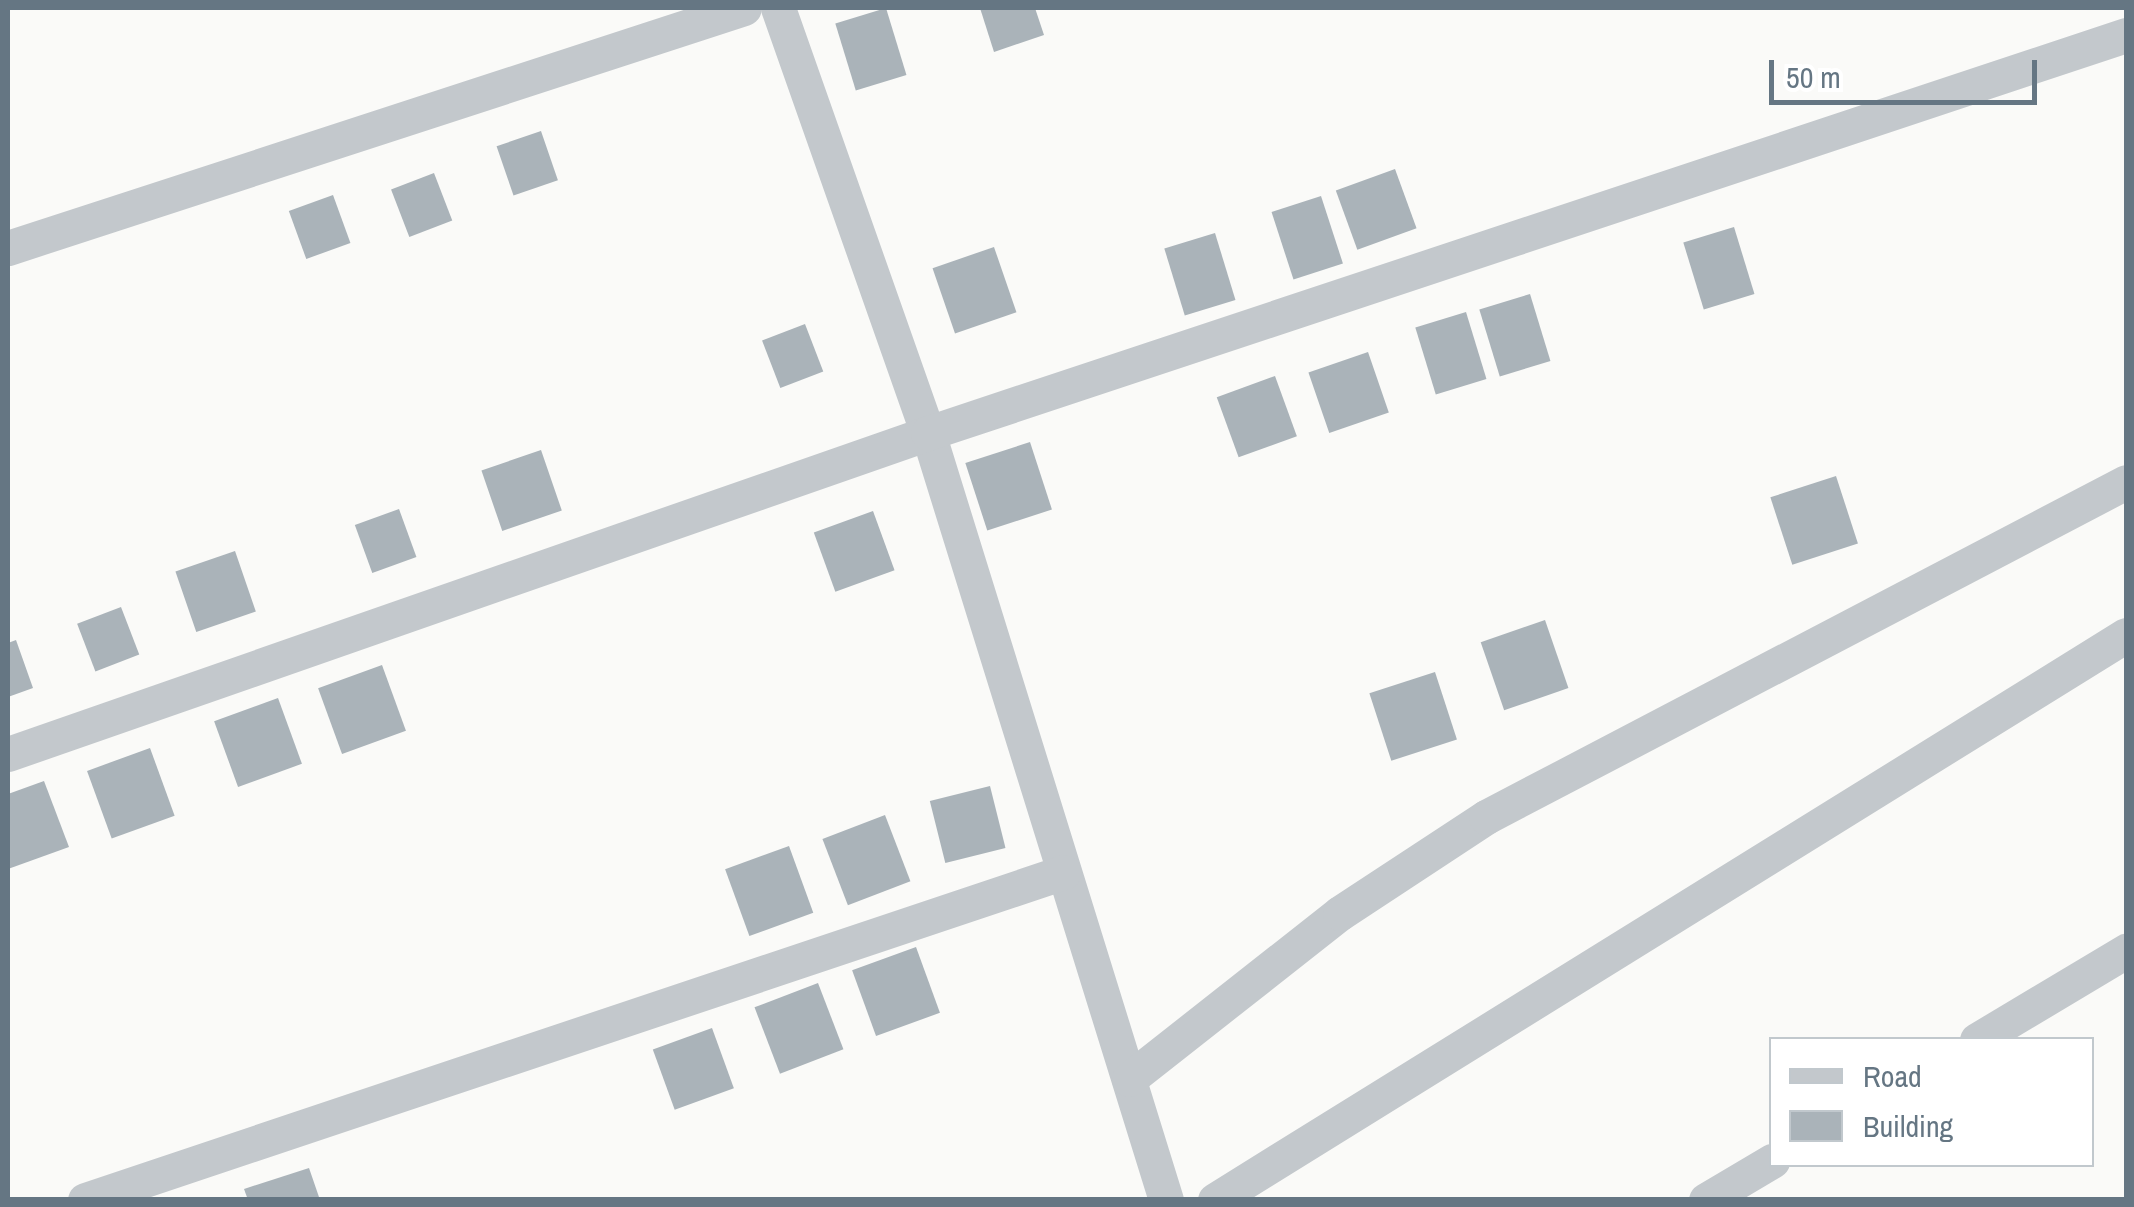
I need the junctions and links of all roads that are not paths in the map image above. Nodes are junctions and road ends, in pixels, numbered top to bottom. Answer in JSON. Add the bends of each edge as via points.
{"nodes":[{"id":1,"x":744,"y":8,"type":"edge"},
{"id":2,"x":778,"y":8,"type":"edge"},
{"id":3,"x":2126,"y":35,"type":"edge"},
{"id":4,"x":8,"y":248,"type":"edge"},
{"id":5,"x":928,"y":433,"type":"junction"},
{"id":6,"x":2126,"y":482,"type":"edge"},
{"id":7,"x":2126,"y":635,"type":"edge"},
{"id":8,"x":8,"y":754,"type":"edge"},
{"id":9,"x":1064,"y":872,"type":"junction"},
{"id":10,"x":2126,"y":951,"type":"edge"},
{"id":11,"x":1982,"y":1037,"type":"edge"},
{"id":12,"x":1129,"y":1080,"type":"junction"},
{"id":13,"x":1769,"y":1163,"type":"edge"},
{"id":14,"x":1231,"y":1195,"type":"edge"},
{"id":15,"x":85,"y":1200,"type":"edge"},
{"id":16,"x":1166,"y":1200,"type":"edge"},
{"id":17,"x":1706,"y":1200,"type":"edge"}],
"edges":[{"from":1,"to":4,"type":"street"},
{"from":2,"to":5,"type":"street"},
{"from":3,"to":5,"type":"street"},
{"from":5,"to":8,"type":"street"},
{"from":5,"to":9,"type":"street"},
{"from":6,"to":12,"type":"street","via":[[1486,817],[1340,913]]},
{"from":7,"to":14,"type":"street"},
{"from":9,"to":12,"type":"street"},
{"from":9,"to":15,"type":"street"},
{"from":10,"to":11,"type":"street"},
{"from":12,"to":16,"type":"street"},
{"from":13,"to":17,"type":"street"}]}
